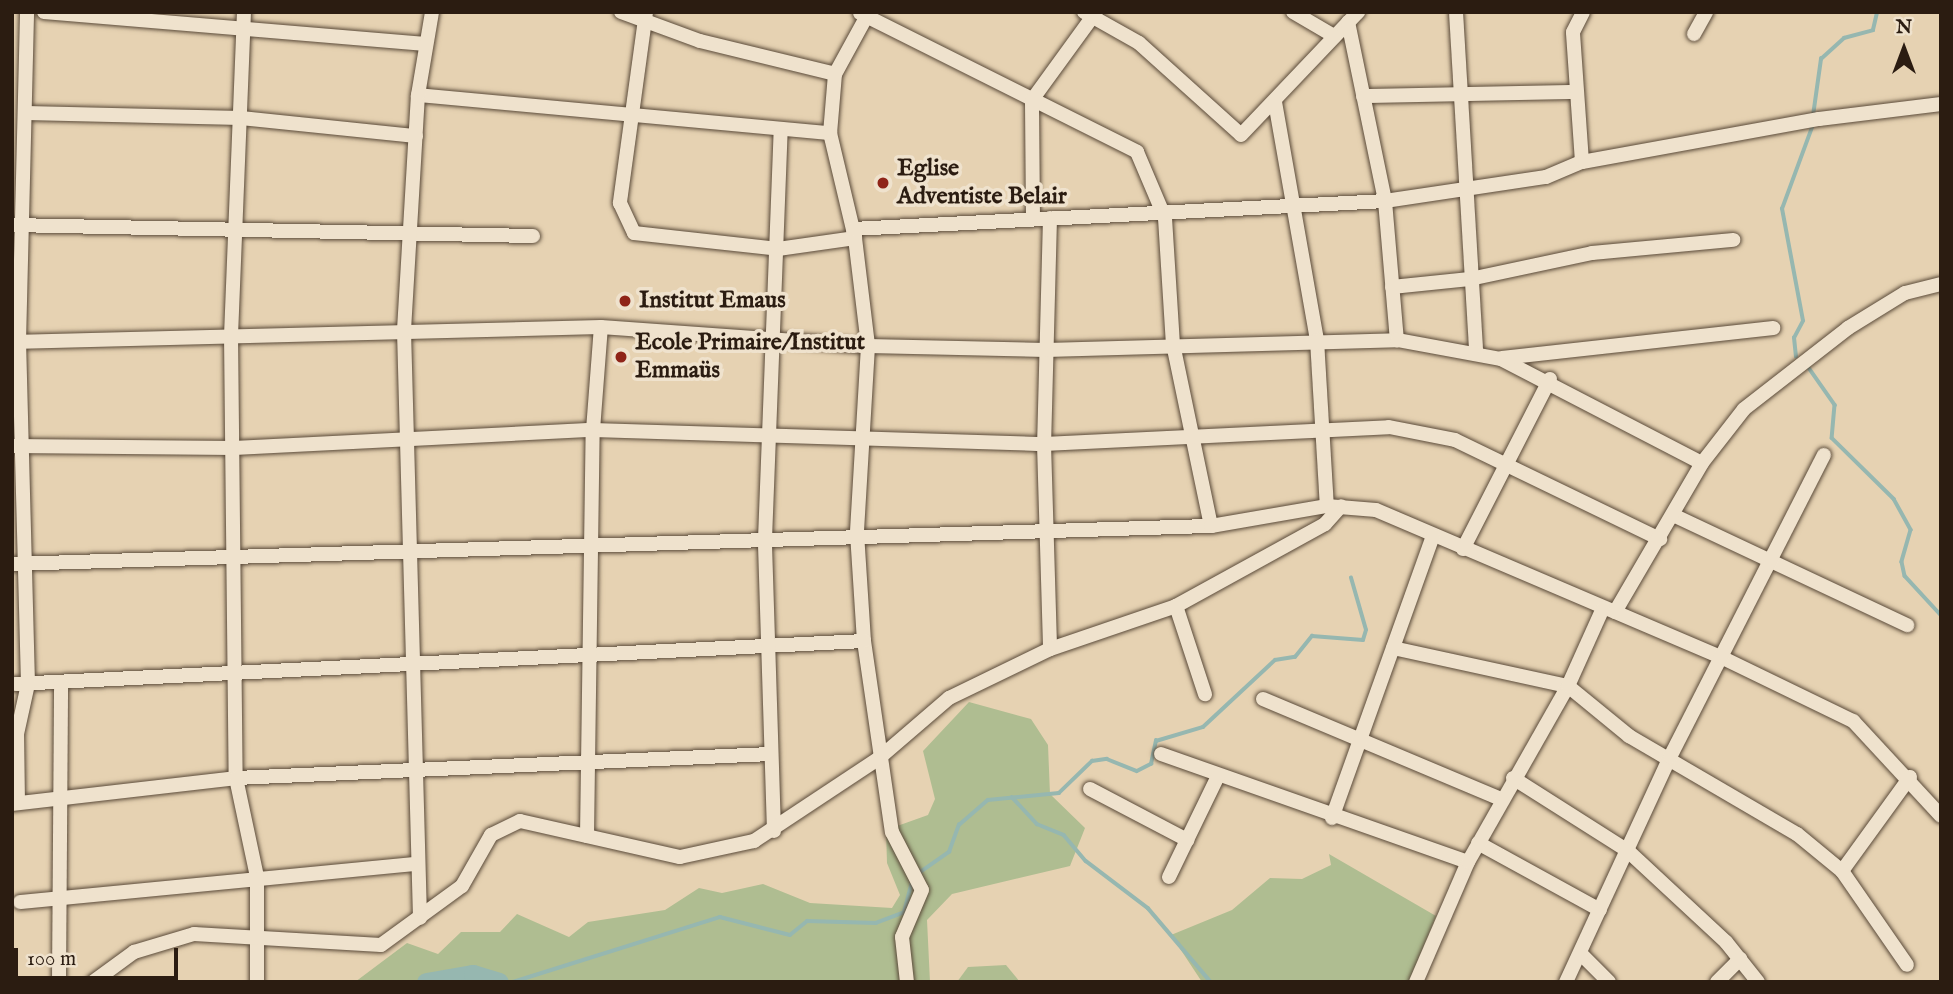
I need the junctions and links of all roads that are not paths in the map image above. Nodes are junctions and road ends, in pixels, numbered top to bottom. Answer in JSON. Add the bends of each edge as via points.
{"nodes":[{"id":1,"x":44,"y":12,"type":"edge"},
{"id":2,"x":244,"y":12,"type":"edge"},
{"id":3,"x":432,"y":12,"type":"edge"},
{"id":4,"x":621,"y":12,"type":"edge"},
{"id":5,"x":1293,"y":12,"type":"edge"},
{"id":6,"x":1456,"y":12,"type":"edge"},
{"id":7,"x":1583,"y":12,"type":"edge"},
{"id":8,"x":1706,"y":12,"type":"edge"},
{"id":9,"x":865,"y":13,"type":"edge"},
{"id":10,"x":1091,"y":14,"type":"edge"},
{"id":11,"x":646,"y":16,"type":"edge"},
{"id":12,"x":1353,"y":17,"type":"edge"},
{"id":13,"x":22,"y":18,"type":"edge"},
{"id":14,"x":243,"y":29,"type":"junction"},
{"id":15,"x":1694,"y":34,"type":"dead end"},
{"id":16,"x":1334,"y":36,"type":"junction"},
{"id":17,"x":426,"y":44,"type":"junction"},
{"id":18,"x":835,"y":74,"type":"junction"},
{"id":19,"x":1575,"y":92,"type":"junction"},
{"id":20,"x":1460,"y":93,"type":"junction"},
{"id":21,"x":418,"y":95,"type":"junction"},
{"id":22,"x":1363,"y":96,"type":"junction"},
{"id":23,"x":1032,"y":100,"type":"junction"},
{"id":24,"x":1275,"y":102,"type":"junction"},
{"id":25,"x":1941,"y":104,"type":"edge"},
{"id":26,"x":632,"y":110,"type":"junction"},
{"id":27,"x":26,"y":113,"type":"junction"},
{"id":28,"x":241,"y":118,"type":"junction"},
{"id":29,"x":781,"y":130,"type":"junction"},
{"id":30,"x":19,"y":133,"type":"edge"},
{"id":31,"x":830,"y":133,"type":"junction"},
{"id":32,"x":416,"y":136,"type":"junction"},
{"id":33,"x":1582,"y":162,"type":"junction"},
{"id":34,"x":1463,"y":189,"type":"junction"},
{"id":35,"x":1385,"y":201,"type":"junction"},
{"id":36,"x":1294,"y":208,"type":"junction"},
{"id":37,"x":1032,"y":218,"type":"junction"},
{"id":38,"x":1049,"y":218,"type":"junction"},
{"id":39,"x":1165,"y":218,"type":"junction"},
{"id":40,"x":19,"y":225,"type":"edge"},
{"id":41,"x":238,"y":225,"type":"junction"},
{"id":42,"x":408,"y":232,"type":"junction"},
{"id":43,"x":854,"y":234,"type":"junction"},
{"id":44,"x":533,"y":236,"type":"dead end"},
{"id":45,"x":1733,"y":240,"type":"dead end"},
{"id":46,"x":778,"y":249,"type":"junction"},
{"id":47,"x":1470,"y":279,"type":"junction"},
{"id":48,"x":1941,"y":284,"type":"edge"},
{"id":49,"x":1392,"y":287,"type":"junction"},
{"id":50,"x":601,"y":327,"type":"junction"},
{"id":51,"x":1773,"y":328,"type":"dead end"},
{"id":52,"x":404,"y":330,"type":"junction"},
{"id":53,"x":231,"y":334,"type":"junction"},
{"id":54,"x":772,"y":339,"type":"junction"},
{"id":55,"x":1317,"y":340,"type":"junction"},
{"id":56,"x":1397,"y":340,"type":"junction"},
{"id":57,"x":15,"y":342,"type":"edge"},
{"id":58,"x":1173,"y":344,"type":"junction"},
{"id":59,"x":868,"y":346,"type":"junction"},
{"id":60,"x":1046,"y":350,"type":"junction"},
{"id":61,"x":1476,"y":351,"type":"junction"},
{"id":62,"x":1500,"y":359,"type":"junction"},
{"id":63,"x":1550,"y":379,"type":"junction"},
{"id":64,"x":1320,"y":428,"type":"junction"},
{"id":65,"x":593,"y":430,"type":"junction"},
{"id":66,"x":767,"y":436,"type":"junction"},
{"id":67,"x":1189,"y":436,"type":"junction"},
{"id":68,"x":410,"y":439,"type":"junction"},
{"id":69,"x":864,"y":440,"type":"junction"},
{"id":70,"x":1044,"y":444,"type":"junction"},
{"id":71,"x":16,"y":446,"type":"edge"},
{"id":72,"x":234,"y":448,"type":"junction"},
{"id":73,"x":1824,"y":455,"type":"dead end"},
{"id":74,"x":1507,"y":462,"type":"junction"},
{"id":75,"x":1702,"y":463,"type":"junction"},
{"id":76,"x":1334,"y":506,"type":"junction"},
{"id":77,"x":1672,"y":515,"type":"junction"},
{"id":78,"x":1211,"y":526,"type":"junction"},
{"id":79,"x":1046,"y":532,"type":"junction"},
{"id":80,"x":857,"y":533,"type":"junction"},
{"id":81,"x":1433,"y":536,"type":"junction"},
{"id":82,"x":765,"y":538,"type":"junction"},
{"id":83,"x":1660,"y":538,"type":"junction"},
{"id":84,"x":591,"y":548,"type":"junction"},
{"id":85,"x":1463,"y":549,"type":"junction"},
{"id":86,"x":410,"y":553,"type":"junction"},
{"id":87,"x":237,"y":560,"type":"junction"},
{"id":88,"x":1769,"y":560,"type":"junction"},
{"id":89,"x":18,"y":564,"type":"edge"},
{"id":90,"x":1176,"y":606,"type":"junction"},
{"id":91,"x":1609,"y":610,"type":"junction"},
{"id":92,"x":1907,"y":625,"type":"dead end"},
{"id":93,"x":864,"y":641,"type":"junction"},
{"id":94,"x":770,"y":646,"type":"junction"},
{"id":95,"x":1393,"y":648,"type":"junction"},
{"id":96,"x":1050,"y":649,"type":"junction"},
{"id":97,"x":591,"y":657,"type":"junction"},
{"id":98,"x":1721,"y":657,"type":"junction"},
{"id":99,"x":413,"y":666,"type":"junction"},
{"id":100,"x":237,"y":675,"type":"junction"},
{"id":101,"x":22,"y":684,"type":"junction"},
{"id":102,"x":61,"y":684,"type":"junction"},
{"id":103,"x":1568,"y":686,"type":"junction"},
{"id":104,"x":1205,"y":694,"type":"dead end"},
{"id":105,"x":1263,"y":699,"type":"dead end"},
{"id":106,"x":1360,"y":741,"type":"junction"},
{"id":107,"x":770,"y":754,"type":"junction"},
{"id":108,"x":1161,"y":754,"type":"dead end"},
{"id":109,"x":1670,"y":757,"type":"junction"},
{"id":110,"x":878,"y":758,"type":"junction"},
{"id":111,"x":587,"y":762,"type":"junction"},
{"id":112,"x":413,"y":771,"type":"junction"},
{"id":113,"x":1218,"y":776,"type":"junction"},
{"id":114,"x":1910,"y":777,"type":"junction"},
{"id":115,"x":236,"y":778,"type":"junction"},
{"id":116,"x":1513,"y":778,"type":"junction"},
{"id":117,"x":1090,"y":789,"type":"dead end"},
{"id":118,"x":59,"y":796,"type":"junction"},
{"id":119,"x":1502,"y":799,"type":"junction"},
{"id":120,"x":15,"y":803,"type":"edge"},
{"id":121,"x":1941,"y":816,"type":"edge"},
{"id":122,"x":1332,"y":818,"type":"junction"},
{"id":123,"x":774,"y":831,"type":"junction"},
{"id":124,"x":587,"y":836,"type":"junction"},
{"id":125,"x":1187,"y":840,"type":"junction"},
{"id":126,"x":1478,"y":843,"type":"junction"},
{"id":127,"x":1628,"y":850,"type":"junction"},
{"id":128,"x":1468,"y":862,"type":"junction"},
{"id":129,"x":415,"y":864,"type":"junction"},
{"id":130,"x":1842,"y":871,"type":"junction"},
{"id":131,"x":257,"y":877,"type":"junction"},
{"id":132,"x":1169,"y":877,"type":"dead end"},
{"id":133,"x":61,"y":898,"type":"junction"},
{"id":134,"x":20,"y":902,"type":"dead end"},
{"id":135,"x":1600,"y":910,"type":"junction"},
{"id":136,"x":420,"y":918,"type":"junction"},
{"id":137,"x":257,"y":935,"type":"junction"},
{"id":138,"x":1580,"y":953,"type":"junction"},
{"id":139,"x":1740,"y":959,"type":"junction"},
{"id":140,"x":1907,"y":965,"type":"dead end"},
{"id":141,"x":59,"y":982,"type":"edge"},
{"id":142,"x":93,"y":982,"type":"edge"},
{"id":143,"x":257,"y":982,"type":"edge"},
{"id":144,"x":906,"y":982,"type":"edge"},
{"id":145,"x":1416,"y":982,"type":"edge"},
{"id":146,"x":1566,"y":982,"type":"edge"},
{"id":147,"x":1609,"y":982,"type":"edge"},
{"id":148,"x":1717,"y":982,"type":"edge"},
{"id":149,"x":1758,"y":982,"type":"edge"}],
"edges":[{"from":1,"to":14,"type":"street"},
{"from":2,"to":14,"type":"street"},
{"from":3,"to":17,"type":"street"},
{"from":4,"to":11,"type":"street"},
{"from":5,"to":16,"type":"street"},
{"from":6,"to":20,"type":"street"},
{"from":7,"to":19,"type":"street","via":[[1573,32]]},
{"from":8,"to":15,"type":"street"},
{"from":9,"to":18,"type":"street"},
{"from":9,"to":23,"type":"street"},
{"from":10,"to":23,"type":"street"},
{"from":10,"to":24,"type":"street","via":[[1139,43],[1241,135]]},
{"from":11,"to":18,"type":"street","via":[[700,41]]},
{"from":11,"to":26,"type":"street"},
{"from":12,"to":16,"type":"street"},
{"from":12,"to":22,"type":"street"},
{"from":13,"to":27,"type":"street"},
{"from":14,"to":17,"type":"street"},
{"from":14,"to":28,"type":"street"},
{"from":16,"to":24,"type":"street"},
{"from":17,"to":21,"type":"street"},
{"from":18,"to":31,"type":"street"},
{"from":19,"to":20,"type":"street"},
{"from":19,"to":33,"type":"street"},
{"from":20,"to":22,"type":"street"},
{"from":20,"to":34,"type":"street"},
{"from":21,"to":26,"type":"street"},
{"from":21,"to":32,"type":"street"},
{"from":22,"to":35,"type":"street"},
{"from":23,"to":37,"type":"street"},
{"from":23,"to":39,"type":"street","via":[[1138,152]]},
{"from":24,"to":36,"type":"street"},
{"from":25,"to":33,"type":"street"},
{"from":26,"to":29,"type":"street"},
{"from":26,"to":46,"type":"street","via":[[620,203],[634,233]]},
{"from":27,"to":28,"type":"street"},
{"from":27,"to":30,"type":"street"},
{"from":28,"to":32,"type":"street"},
{"from":28,"to":41,"type":"street"},
{"from":29,"to":31,"type":"street"},
{"from":29,"to":46,"type":"street"},
{"from":30,"to":40,"type":"street"},
{"from":31,"to":43,"type":"street"},
{"from":32,"to":42,"type":"street"},
{"from":33,"to":34,"type":"street","via":[[1546,177]]},
{"from":34,"to":35,"type":"street"},
{"from":34,"to":47,"type":"street"},
{"from":35,"to":36,"type":"street"},
{"from":35,"to":49,"type":"street"},
{"from":36,"to":39,"type":"street"},
{"from":36,"to":55,"type":"street"},
{"from":37,"to":38,"type":"street"},
{"from":37,"to":43,"type":"street"},
{"from":38,"to":39,"type":"street"},
{"from":38,"to":60,"type":"street"},
{"from":39,"to":58,"type":"street"},
{"from":40,"to":41,"type":"street"},
{"from":40,"to":57,"type":"street"},
{"from":41,"to":42,"type":"street"},
{"from":41,"to":53,"type":"street"},
{"from":42,"to":44,"type":"street"},
{"from":42,"to":52,"type":"street"},
{"from":43,"to":46,"type":"street"},
{"from":43,"to":59,"type":"street"},
{"from":45,"to":47,"type":"street","via":[[1592,253]]},
{"from":46,"to":54,"type":"street"},
{"from":47,"to":49,"type":"street"},
{"from":47,"to":61,"type":"street"},
{"from":48,"to":75,"type":"street","via":[[1905,293],[1812,352],[1744,409]]},
{"from":49,"to":56,"type":"street"},
{"from":50,"to":52,"type":"street"},
{"from":50,"to":54,"type":"street"},
{"from":50,"to":65,"type":"street"},
{"from":51,"to":62,"type":"street"},
{"from":52,"to":53,"type":"street"},
{"from":52,"to":68,"type":"street"},
{"from":53,"to":57,"type":"street"},
{"from":53,"to":72,"type":"street"},
{"from":54,"to":59,"type":"street"},
{"from":54,"to":66,"type":"street"},
{"from":55,"to":56,"type":"street"},
{"from":55,"to":58,"type":"street"},
{"from":55,"to":64,"type":"street"},
{"from":56,"to":61,"type":"street"},
{"from":57,"to":71,"type":"street"},
{"from":58,"to":60,"type":"street"},
{"from":58,"to":67,"type":"street"},
{"from":59,"to":60,"type":"street"},
{"from":59,"to":69,"type":"street"},
{"from":60,"to":70,"type":"street"},
{"from":61,"to":62,"type":"street"},
{"from":62,"to":63,"type":"street"},
{"from":63,"to":74,"type":"street"},
{"from":63,"to":75,"type":"street"},
{"from":64,"to":67,"type":"street"},
{"from":64,"to":74,"type":"street","via":[[1389,427],[1455,440]]},
{"from":64,"to":76,"type":"street"},
{"from":65,"to":66,"type":"street"},
{"from":65,"to":68,"type":"street"},
{"from":65,"to":84,"type":"street"},
{"from":66,"to":69,"type":"street"},
{"from":66,"to":82,"type":"street"},
{"from":67,"to":70,"type":"street"},
{"from":67,"to":78,"type":"street"},
{"from":68,"to":72,"type":"street"},
{"from":68,"to":86,"type":"street"},
{"from":69,"to":70,"type":"street"},
{"from":69,"to":80,"type":"street"},
{"from":70,"to":79,"type":"street"},
{"from":71,"to":72,"type":"street"},
{"from":71,"to":89,"type":"street"},
{"from":72,"to":87,"type":"street"},
{"from":73,"to":88,"type":"street"},
{"from":74,"to":83,"type":"street"},
{"from":74,"to":85,"type":"street"},
{"from":75,"to":77,"type":"street"},
{"from":76,"to":78,"type":"street"},
{"from":76,"to":81,"type":"street","via":[[1410,521]]},
{"from":76,"to":90,"type":"street","via":[[1325,524]]},
{"from":77,"to":83,"type":"street"},
{"from":77,"to":88,"type":"street"},
{"from":78,"to":79,"type":"street"},
{"from":79,"to":80,"type":"street"},
{"from":79,"to":96,"type":"street"},
{"from":80,"to":82,"type":"street"},
{"from":80,"to":93,"type":"street"},
{"from":81,"to":85,"type":"street"},
{"from":81,"to":95,"type":"street"},
{"from":82,"to":84,"type":"street"},
{"from":82,"to":94,"type":"street"},
{"from":83,"to":91,"type":"street"},
{"from":84,"to":86,"type":"street"},
{"from":84,"to":97,"type":"street"},
{"from":85,"to":91,"type":"street"},
{"from":86,"to":87,"type":"street"},
{"from":86,"to":99,"type":"street"},
{"from":87,"to":89,"type":"street"},
{"from":87,"to":100,"type":"street"},
{"from":88,"to":92,"type":"street"},
{"from":88,"to":98,"type":"street"},
{"from":89,"to":101,"type":"street"},
{"from":90,"to":96,"type":"street"},
{"from":90,"to":104,"type":"street"},
{"from":91,"to":98,"type":"street"},
{"from":91,"to":103,"type":"street"},
{"from":93,"to":94,"type":"street"},
{"from":93,"to":110,"type":"street"},
{"from":94,"to":97,"type":"street"},
{"from":94,"to":107,"type":"street"},
{"from":95,"to":103,"type":"street"},
{"from":95,"to":106,"type":"street"},
{"from":96,"to":110,"type":"street","via":[[949,698]]},
{"from":97,"to":99,"type":"street"},
{"from":97,"to":111,"type":"street"},
{"from":98,"to":109,"type":"street"},
{"from":98,"to":114,"type":"street","via":[[1853,721]]},
{"from":99,"to":100,"type":"street"},
{"from":99,"to":112,"type":"street"},
{"from":100,"to":102,"type":"street"},
{"from":100,"to":115,"type":"street"},
{"from":101,"to":102,"type":"street"},
{"from":101,"to":120,"type":"street"},
{"from":102,"to":118,"type":"street"},
{"from":103,"to":109,"type":"street","via":[[1629,736]]},
{"from":103,"to":116,"type":"street"},
{"from":105,"to":106,"type":"street"},
{"from":106,"to":119,"type":"street"},
{"from":106,"to":122,"type":"street"},
{"from":107,"to":111,"type":"street"},
{"from":107,"to":123,"type":"street"},
{"from":108,"to":113,"type":"street"},
{"from":109,"to":127,"type":"street"},
{"from":109,"to":130,"type":"street","via":[[1797,834]]},
{"from":110,"to":123,"type":"street"},
{"from":110,"to":144,"type":"street","via":[[908,872],[922,890],[902,937]]},
{"from":111,"to":112,"type":"street"},
{"from":111,"to":124,"type":"street"},
{"from":112,"to":115,"type":"street"},
{"from":112,"to":129,"type":"street"},
{"from":113,"to":122,"type":"street"},
{"from":113,"to":125,"type":"street"},
{"from":114,"to":121,"type":"street"},
{"from":114,"to":130,"type":"street"},
{"from":115,"to":118,"type":"street"},
{"from":115,"to":131,"type":"street"},
{"from":116,"to":119,"type":"street"},
{"from":116,"to":127,"type":"street"},
{"from":117,"to":125,"type":"street"},
{"from":118,"to":120,"type":"street"},
{"from":118,"to":133,"type":"street"},
{"from":119,"to":126,"type":"street"},
{"from":122,"to":128,"type":"street"},
{"from":123,"to":124,"type":"street","via":[[680,857]]},
{"from":124,"to":136,"type":"street","via":[[520,821],[491,835],[462,886]]},
{"from":125,"to":132,"type":"street"},
{"from":126,"to":128,"type":"street"},
{"from":126,"to":135,"type":"street"},
{"from":127,"to":135,"type":"street"},
{"from":127,"to":139,"type":"street"},
{"from":128,"to":145,"type":"street"},
{"from":129,"to":131,"type":"street"},
{"from":129,"to":136,"type":"street"},
{"from":130,"to":140,"type":"street"},
{"from":131,"to":133,"type":"street"},
{"from":131,"to":137,"type":"street"},
{"from":133,"to":134,"type":"street"},
{"from":133,"to":141,"type":"street"},
{"from":135,"to":138,"type":"street"},
{"from":136,"to":137,"type":"street","via":[[381,945]]},
{"from":137,"to":142,"type":"street","via":[[169,938],[134,952]]},
{"from":137,"to":143,"type":"street"},
{"from":138,"to":146,"type":"street"},
{"from":138,"to":147,"type":"street"},
{"from":139,"to":148,"type":"street"},
{"from":139,"to":149,"type":"street"}]}
